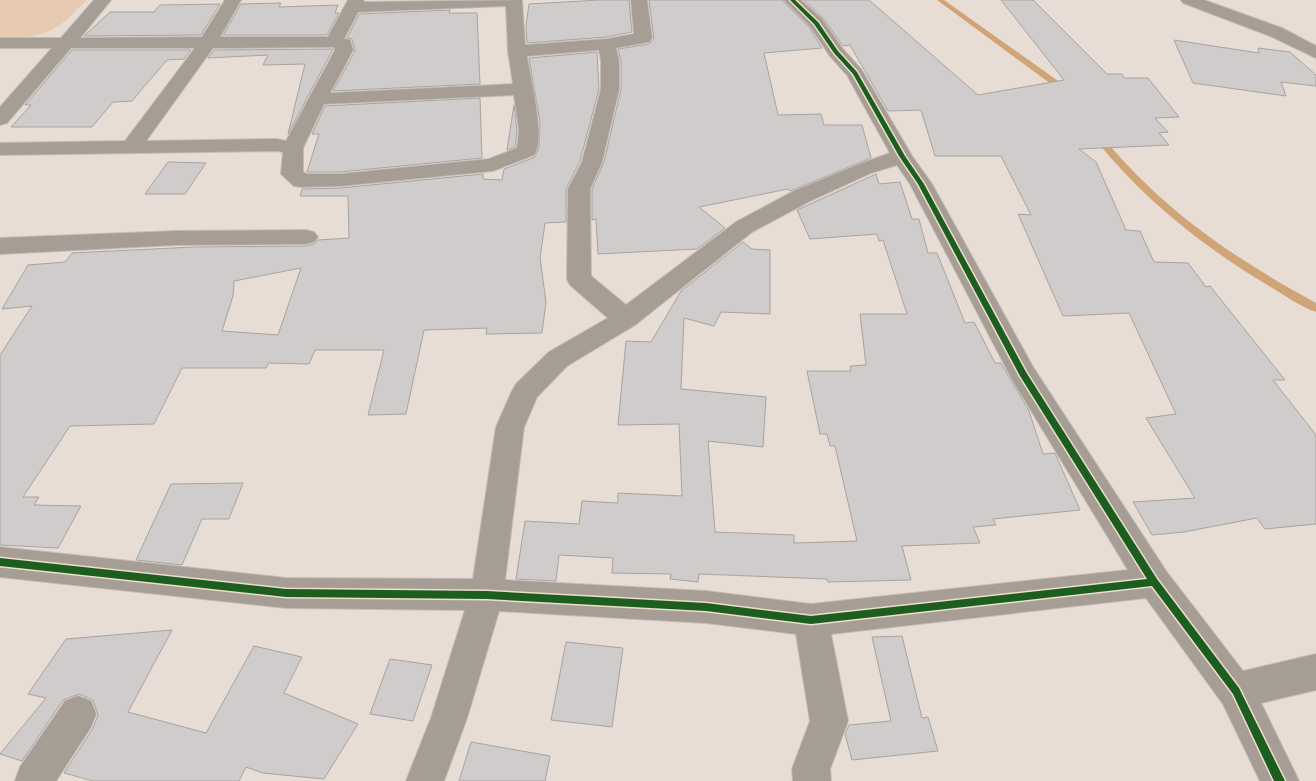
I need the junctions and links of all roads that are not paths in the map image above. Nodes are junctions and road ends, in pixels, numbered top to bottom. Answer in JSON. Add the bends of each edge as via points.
{"nodes":[{"id":1,"x":103,"y":0,"type":"edge"},
{"id":2,"x":233,"y":0,"type":"edge"},
{"id":3,"x":514,"y":0,"type":"edge"},
{"id":4,"x":639,"y":0,"type":"edge"},
{"id":5,"x":792,"y":0,"type":"edge"},
{"id":6,"x":1189,"y":0,"type":"edge"},
{"id":7,"x":355,"y":3,"type":"edge"},
{"id":8,"x":1304,"y":30,"type":"dead end"},
{"id":9,"x":1276,"y":32,"type":"junction"},
{"id":10,"x":67,"y":42,"type":"junction"},
{"id":11,"x":334,"y":42,"type":"junction"},
{"id":12,"x":0,"y":44,"type":"edge"},
{"id":13,"x":206,"y":44,"type":"junction"},
{"id":14,"x":606,"y":44,"type":"junction"},
{"id":15,"x":518,"y":51,"type":"junction"},
{"id":16,"x":1316,"y":53,"type":"edge"},
{"id":17,"x":523,"y":89,"type":"junction"},
{"id":18,"x":317,"y":99,"type":"junction"},
{"id":19,"x":0,"y":119,"type":"edge"},
{"id":20,"x":130,"y":148,"type":"junction"},
{"id":21,"x":293,"y":148,"type":"junction"},
{"id":22,"x":0,"y":149,"type":"edge"},
{"id":23,"x":902,"y":156,"type":"junction"},
{"id":24,"x":306,"y":237,"type":"dead end"},
{"id":25,"x":0,"y":246,"type":"edge"},
{"id":26,"x":626,"y":319,"type":"junction"},
{"id":27,"x":0,"y":562,"type":"edge"},
{"id":28,"x":1154,"y":582,"type":"junction"},
{"id":29,"x":487,"y":595,"type":"junction"},
{"id":30,"x":810,"y":620,"type":"junction"},
{"id":31,"x":1316,"y":672,"type":"edge"},
{"id":32,"x":1236,"y":691,"type":"junction"},
{"id":33,"x":78,"y":714,"type":"dead end"},
{"id":34,"x":34,"y":781,"type":"edge"},
{"id":35,"x":425,"y":781,"type":"edge"},
{"id":36,"x":812,"y":781,"type":"edge"},
{"id":37,"x":1280,"y":781,"type":"edge"}],
"edges":[{"from":1,"to":10,"type":"street"},
{"from":2,"to":13,"type":"street"},
{"from":3,"to":7,"type":"street"},
{"from":3,"to":15,"type":"street"},
{"from":4,"to":14,"type":"street","via":[[643,38]]},
{"from":5,"to":23,"type":"street","via":[[816,23],[856,73]]},
{"from":6,"to":9,"type":"street"},
{"from":7,"to":11,"type":"street"},
{"from":8,"to":9,"type":"street"},
{"from":9,"to":16,"type":"street"},
{"from":10,"to":12,"type":"street"},
{"from":10,"to":13,"type":"street"},
{"from":10,"to":19,"type":"street"},
{"from":11,"to":13,"type":"street"},
{"from":11,"to":18,"type":"street","via":[[344,44],[344,50]]},
{"from":13,"to":20,"type":"street"},
{"from":14,"to":15,"type":"street"},
{"from":14,"to":26,"type":"street","via":[[610,89],[592,162],[579,189],[579,279]]},
{"from":15,"to":17,"type":"street"},
{"from":17,"to":18,"type":"street"},
{"from":17,"to":21,"type":"street","via":[[529,130],[527,151],[493,164],[302,181],[292,174]]},
{"from":18,"to":21,"type":"street"},
{"from":20,"to":21,"type":"street","via":[[277,144]]},
{"from":20,"to":22,"type":"street"},
{"from":23,"to":26,"type":"street","via":[[802,196],[744,227]]},
{"from":23,"to":28,"type":"street","via":[[1023,374]]},
{"from":24,"to":25,"type":"street","via":[[176,238]]},
{"from":26,"to":29,"type":"street","via":[[558,359],[526,391],[510,427]]},
{"from":27,"to":29,"type":"street","via":[[286,593]]},
{"from":28,"to":30,"type":"street"},
{"from":28,"to":32,"type":"street"},
{"from":29,"to":30,"type":"street","via":[[706,607]]},
{"from":29,"to":35,"type":"street","via":[[450,718]]},
{"from":30,"to":36,"type":"street","via":[[830,721],[811,769]]},
{"from":31,"to":32,"type":"street"},
{"from":32,"to":37,"type":"street"},
{"from":33,"to":34,"type":"street"}]}
